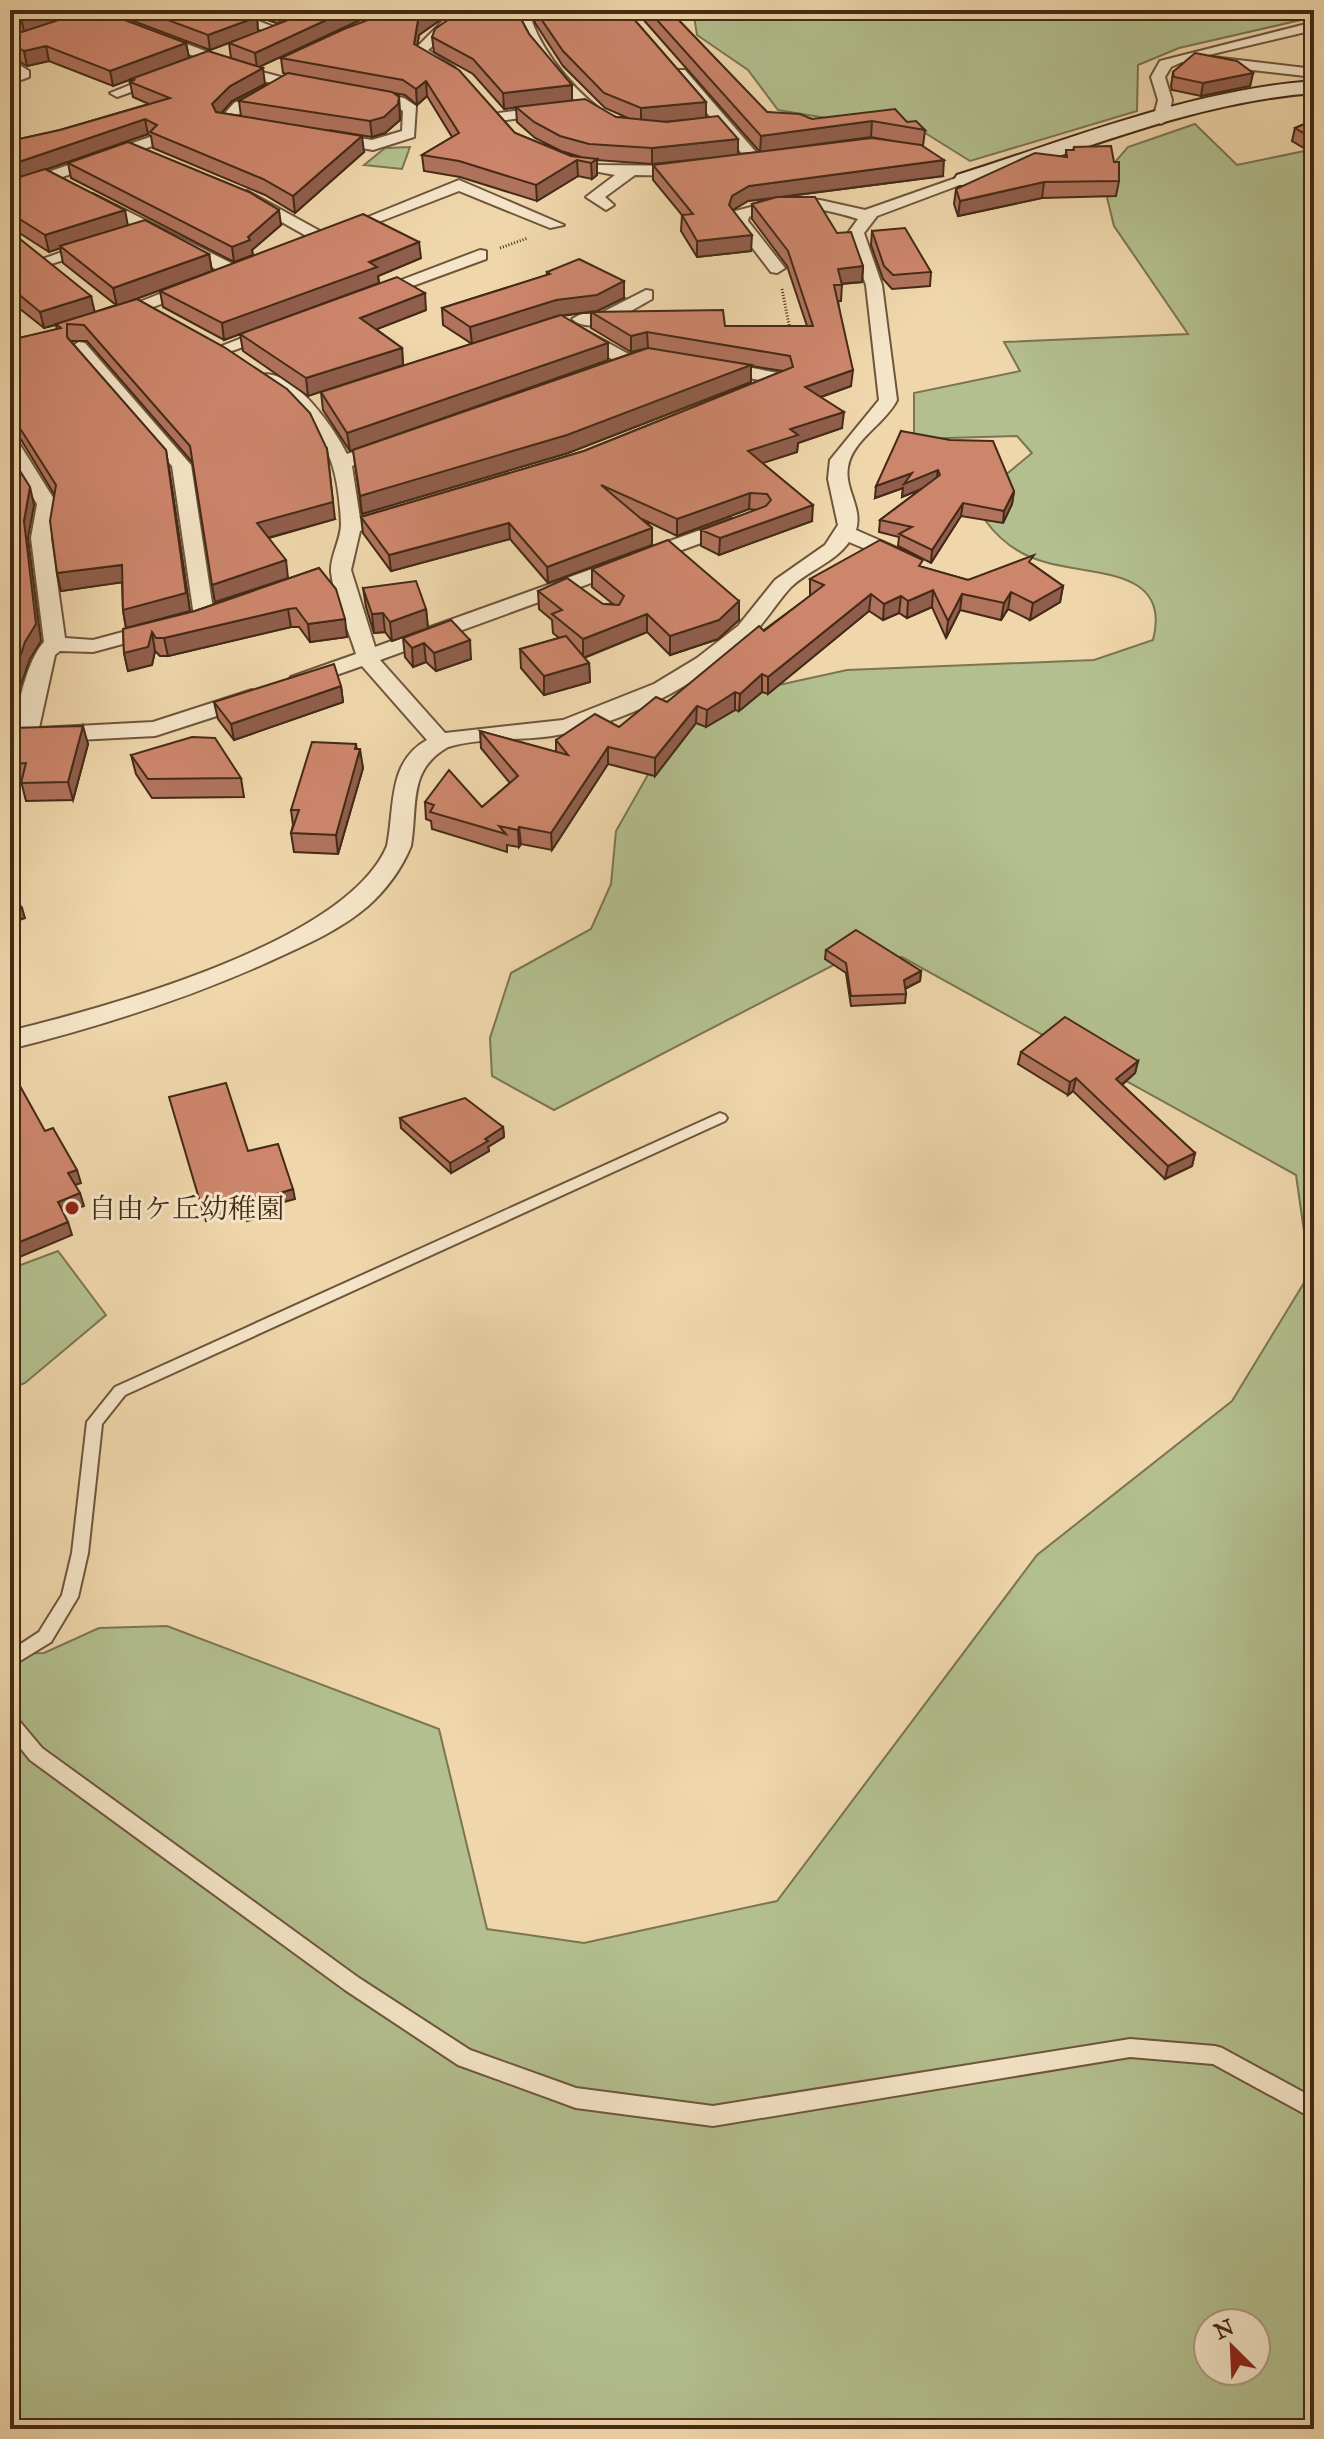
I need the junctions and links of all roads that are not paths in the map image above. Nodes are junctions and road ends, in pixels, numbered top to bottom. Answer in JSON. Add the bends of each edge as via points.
{"nodes":[{"id":1,"x":217,"y":10,"type":"edge"},
{"id":2,"x":461,"y":10,"type":"edge"},
{"id":3,"x":548,"y":10,"type":"edge"},
{"id":4,"x":90,"y":13,"type":"edge"},
{"id":5,"x":68,"y":25,"type":"edge"},
{"id":6,"x":1314,"y":26,"type":"edge"},
{"id":7,"x":1288,"y":31,"type":"junction"},
{"id":8,"x":1314,"y":41,"type":"edge"},
{"id":9,"x":664,"y":55,"type":"edge"},
{"id":10,"x":210,"y":58,"type":"junction"},
{"id":11,"x":1180,"y":58,"type":"junction"},
{"id":12,"x":10,"y":63,"type":"edge"},
{"id":13,"x":285,"y":64,"type":"edge"},
{"id":14,"x":1314,"y":73,"type":"edge"},
{"id":15,"x":258,"y":76,"type":"junction"},
{"id":16,"x":10,"y":80,"type":"edge"},
{"id":17,"x":467,"y":80,"type":"edge"},
{"id":18,"x":284,"y":83,"type":"junction"},
{"id":19,"x":1314,"y":87,"type":"edge"},
{"id":20,"x":117,"y":93,"type":"dead end"},
{"id":21,"x":586,"y":107,"type":"junction"},
{"id":22,"x":1161,"y":119,"type":"junction"},
{"id":23,"x":724,"y":123,"type":"junction"},
{"id":24,"x":697,"y":126,"type":"edge"},
{"id":25,"x":269,"y":129,"type":"edge"},
{"id":26,"x":625,"y":130,"type":"edge"},
{"id":27,"x":513,"y":134,"type":"edge"},
{"id":28,"x":314,"y":136,"type":"edge"},
{"id":29,"x":153,"y":141,"type":"edge"},
{"id":30,"x":132,"y":148,"type":"junction"},
{"id":31,"x":547,"y":155,"type":"edge"},
{"id":32,"x":160,"y":160,"type":"edge"},
{"id":33,"x":730,"y":165,"type":"edge"},
{"id":34,"x":704,"y":169,"type":"edge"},
{"id":35,"x":629,"y":172,"type":"junction"},
{"id":36,"x":49,"y":176,"type":"junction"},
{"id":37,"x":959,"y":176,"type":"joint"},
{"id":38,"x":230,"y":189,"type":"edge"},
{"id":39,"x":10,"y":190,"type":"edge"},
{"id":40,"x":606,"y":205,"type":"dead end"},
{"id":41,"x":867,"y":216,"type":"junction"},
{"id":42,"x":150,"y":228,"type":"junction"},
{"id":43,"x":544,"y":233,"type":"road end"},
{"id":44,"x":323,"y":239,"type":"junction"},
{"id":45,"x":296,"y":247,"type":"edge"},
{"id":46,"x":480,"y":255,"type":"road end"},
{"id":47,"x":46,"y":261,"type":"edge"},
{"id":48,"x":777,"y":268,"type":"road end"},
{"id":49,"x":646,"y":295,"type":"dead end"},
{"id":50,"x":352,"y":302,"type":"edge"},
{"id":51,"x":142,"y":306,"type":"junction"},
{"id":52,"x":169,"y":320,"type":"edge"},
{"id":53,"x":295,"y":323,"type":"edge"},
{"id":54,"x":87,"y":324,"type":"edge"},
{"id":55,"x":79,"y":347,"type":"edge"},
{"id":56,"x":693,"y":361,"type":"edge"},
{"id":57,"x":598,"y":372,"type":"edge"},
{"id":58,"x":748,"y":394,"type":"edge"},
{"id":59,"x":402,"y":441,"type":"edge"},
{"id":60,"x":10,"y":444,"type":"edge"},
{"id":61,"x":342,"y":463,"type":"junction"},
{"id":62,"x":18,"y":473,"type":"edge"},
{"id":63,"x":411,"y":509,"type":"edge"},
{"id":64,"x":757,"y":516,"type":"edge"},
{"id":65,"x":351,"y":527,"type":"junction"},
{"id":66,"x":845,"y":533,"type":"junction"},
{"id":67,"x":929,"y":570,"type":"edge"},
{"id":68,"x":571,"y":585,"type":"junction"},
{"id":69,"x":591,"y":600,"type":"edge"},
{"id":70,"x":55,"y":644,"type":"junction"},
{"id":71,"x":368,"y":660,"type":"junction"},
{"id":72,"x":440,"y":741,"type":"junction"},
{"id":73,"x":10,"y":1040,"type":"edge"},
{"id":74,"x":720,"y":1118,"type":"dead end"},
{"id":75,"x":10,"y":1660,"type":"edge"},
{"id":76,"x":10,"y":1722,"type":"edge"},
{"id":77,"x":1314,"y":2109,"type":"edge"}],
"edges":[{"from":1,"to":10,"type":"street","via":[[287,29]]},
{"from":2,"to":17,"type":"street","via":[[421,50],[429,60]]},
{"from":3,"to":21,"type":"street","via":[[523,20]]},
{"from":4,"to":5,"type":"street"},
{"from":4,"to":10,"type":"street"},
{"from":6,"to":7,"type":"street"},
{"from":7,"to":8,"type":"street"},
{"from":7,"to":11,"type":"street"},
{"from":9,"to":23,"type":"street"},
{"from":10,"to":15,"type":"street"},
{"from":10,"to":20,"type":"street"},
{"from":11,"to":14,"type":"street"},
{"from":11,"to":22,"type":"street","via":[[1165,64],[1158,77],[1165,100]]},
{"from":12,"to":16,"type":"street","via":[[24,74]]},
{"from":13,"to":15,"type":"street"},
{"from":15,"to":18,"type":"street"},
{"from":18,"to":25,"type":"street","via":[[239,106],[225,122]]},
{"from":18,"to":28,"type":"street","via":[[399,101],[411,109],[409,134],[373,145]]},
{"from":19,"to":22,"type":"street","via":[[1225,99]]},
{"from":21,"to":26,"type":"street"},
{"from":21,"to":27,"type":"street","via":[[495,112]]},
{"from":22,"to":37,"type":"street"},
{"from":23,"to":24,"type":"street"},
{"from":23,"to":33,"type":"street","via":[[763,159]]},
{"from":29,"to":30,"type":"street"},
{"from":30,"to":32,"type":"street"},
{"from":30,"to":36,"type":"street"},
{"from":31,"to":35,"type":"street","via":[[579,166]]},
{"from":34,"to":35,"type":"street"},
{"from":35,"to":40,"type":"street","via":[[594,197]]},
{"from":36,"to":39,"type":"street"},
{"from":36,"to":42,"type":"street"},
{"from":37,"to":41,"type":"street"},
{"from":38,"to":44,"type":"street"},
{"from":41,"to":48,"type":"street","via":[[821,202],[752,208],[741,214],[740,221]]},
{"from":41,"to":66,"type":"street","via":[[856,233],[874,285],[888,400],[882,415],[862,428],[837,464],[849,518]]},
{"from":42,"to":47,"type":"street"},
{"from":42,"to":51,"type":"street","via":[[237,268]]},
{"from":43,"to":44,"type":"street","via":[[556,225],[459,185]]},
{"from":44,"to":45,"type":"street"},
{"from":46,"to":50,"type":"street"},
{"from":49,"to":57,"type":"street","via":[[602,319],[564,323],[637,358]]},
{"from":51,"to":52,"type":"street"},
{"from":51,"to":54,"type":"street","via":[[108,311]]},
{"from":53,"to":61,"type":"street","via":[[217,346],[314,404]]},
{"from":55,"to":70,"type":"street","via":[[181,465],[212,613],[93,646]]},
{"from":56,"to":58,"type":"street","via":[[783,379]]},
{"from":59,"to":61,"type":"street"},
{"from":60,"to":62,"type":"street"},
{"from":61,"to":65,"type":"street"},
{"from":62,"to":70,"type":"street","via":[[47,504],[41,538]]},
{"from":63,"to":65,"type":"street"},
{"from":64,"to":68,"type":"street"},
{"from":65,"to":71,"type":"street","via":[[334,573]]},
{"from":66,"to":67,"type":"street"},
{"from":66,"to":72,"type":"street","via":[[823,557],[789,577],[747,628],[708,662],[650,697],[561,727]]},
{"from":68,"to":69,"type":"street"},
{"from":68,"to":71,"type":"street"},
{"from":70,"to":71,"type":"street","via":[[45,653],[26,723],[29,732],[39,735],[155,729]]},
{"from":71,"to":72,"type":"street"},
{"from":72,"to":73,"type":"street","via":[[415,760],[405,789],[399,847],[380,879],[311,933],[142,1006]]},
{"from":74,"to":75,"type":"lane","via":[[120,1391],[95,1422],[70,1597],[45,1637]]},
{"from":76,"to":77,"type":"lane","via":[[36,1754],[352,1984],[465,2058],[576,2098],[713,2116],[1130,2048],[1215,2055]]}]}
